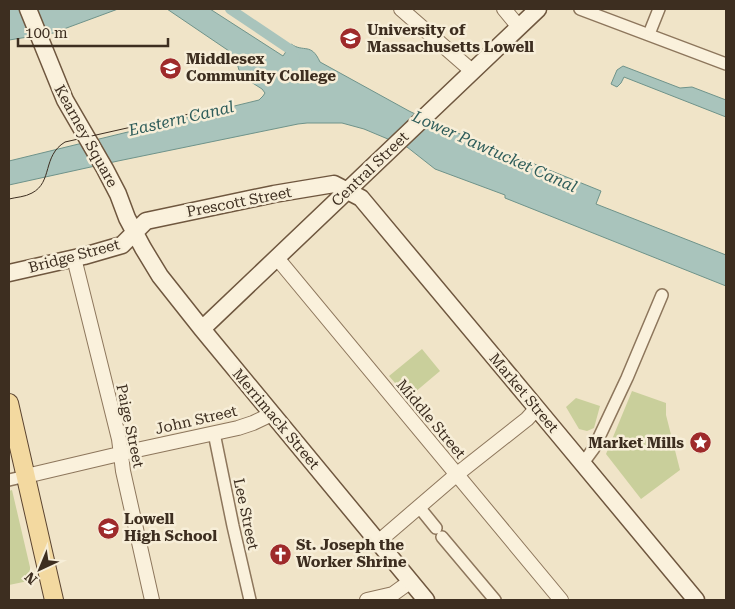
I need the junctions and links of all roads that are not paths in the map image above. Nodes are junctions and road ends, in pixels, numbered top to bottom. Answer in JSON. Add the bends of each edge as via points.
{"nodes":[{"id":1,"x":28,"y":9,"type":"edge"},
{"id":2,"x":401,"y":9,"type":"edge"},
{"id":3,"x":504,"y":9,"type":"edge"},
{"id":4,"x":538,"y":9,"type":"edge"},
{"id":5,"x":580,"y":9,"type":"edge"},
{"id":6,"x":659,"y":9,"type":"edge"},
{"id":7,"x":519,"y":27,"type":"junction"},
{"id":8,"x":649,"y":34,"type":"junction"},
{"id":9,"x":726,"y":64,"type":"edge"},
{"id":10,"x":472,"y":72,"type":"junction"},
{"id":11,"x":348,"y":191,"type":"junction"},
{"id":12,"x":135,"y":232,"type":"junction"},
{"id":13,"x":74,"y":258,"type":"junction"},
{"id":14,"x":277,"y":258,"type":"junction"},
{"id":15,"x":9,"y":273,"type":"edge"},
{"id":16,"x":662,"y":294,"type":"dead end"},
{"id":17,"x":202,"y":330,"type":"junction"},
{"id":18,"x":9,"y":403,"type":"edge"},
{"id":19,"x":537,"y":408,"type":"junction"},
{"id":20,"x":272,"y":414,"type":"junction"},
{"id":21,"x":214,"y":433,"type":"junction"},
{"id":22,"x":121,"y":454,"type":"junction"},
{"id":23,"x":583,"y":463,"type":"junction"},
{"id":24,"x":456,"y":475,"type":"junction"},
{"id":25,"x":17,"y":478,"type":"edge"},
{"id":26,"x":419,"y":507,"type":"junction"},
{"id":27,"x":378,"y":542,"type":"junction"},
{"id":28,"x":410,"y":581,"type":"junction"},
{"id":29,"x":54,"y":600,"type":"edge"},
{"id":30,"x":152,"y":600,"type":"edge"},
{"id":31,"x":250,"y":600,"type":"edge"},
{"id":32,"x":367,"y":600,"type":"edge"},
{"id":33,"x":426,"y":600,"type":"edge"},
{"id":34,"x":495,"y":600,"type":"edge"},
{"id":35,"x":560,"y":600,"type":"edge"},
{"id":36,"x":696,"y":600,"type":"edge"}],
"edges":[{"from":1,"to":12,"type":"main road","name":"Kearney Square","via":[[64,100],[105,169]]},
{"from":2,"to":10,"type":"street"},
{"from":3,"to":7,"type":"street"},
{"from":4,"to":7,"type":"main road","name":"Central Street"},
{"from":5,"to":8,"type":"street"},
{"from":6,"to":8,"type":"street"},
{"from":7,"to":10,"type":"main road","name":"Central Street"},
{"from":8,"to":9,"type":"street"},
{"from":10,"to":11,"type":"main road","name":"Central Street"},
{"from":11,"to":12,"type":"main road","name":"Prescott Street","via":[[334,184],[274,194],[146,221]]},
{"from":11,"to":14,"type":"main road","name":"Central Street"},
{"from":11,"to":19,"type":"main road","name":"Market Street","via":[[361,198]]},
{"from":12,"to":13,"type":"main road","name":"Bridge Street","via":[[122,245]]},
{"from":12,"to":17,"type":"main road","name":"Merrimack Street","via":[[160,276]]},
{"from":13,"to":15,"type":"main road","name":"Bridge Street"},
{"from":13,"to":22,"type":"street","name":"Paige Street"},
{"from":14,"to":17,"type":"main road","name":"Central Street"},
{"from":14,"to":24,"type":"street","name":"Middle Street"},
{"from":16,"to":23,"type":"street","via":[[627,378],[594,448]]},
{"from":17,"to":20,"type":"main road","name":"Merrimack Street"},
{"from":18,"to":25,"type":"main road"},
{"from":19,"to":23,"type":"main road","name":"Market Street"},
{"from":19,"to":24,"type":"street"},
{"from":20,"to":21,"type":"street","name":"John Street","via":[[238,428]]},
{"from":20,"to":27,"type":"main road","name":"Merrimack Street"},
{"from":21,"to":22,"type":"street","name":"John Street"},
{"from":21,"to":31,"type":"street","name":"Lee Street"},
{"from":22,"to":25,"type":"street","name":"John Street"},
{"from":22,"to":30,"type":"street","name":"Paige Street"},
{"from":23,"to":36,"type":"main road","name":"Market Street"},
{"from":24,"to":26,"type":"street"},
{"from":24,"to":35,"type":"street","name":"Middle Street"},
{"from":25,"to":29,"type":"main road"},
{"from":26,"to":27,"type":"street"},
{"from":26,"to":34,"type":"street"},
{"from":27,"to":28,"type":"main road","name":"Merrimack Street"},
{"from":28,"to":32,"type":"street","via":[[392,594]]},
{"from":28,"to":33,"type":"main road","name":"Merrimack Street"}]}
